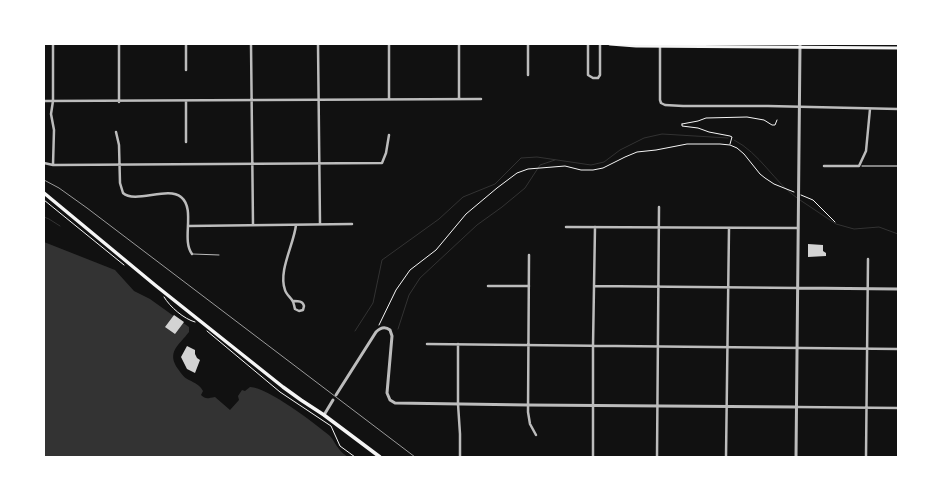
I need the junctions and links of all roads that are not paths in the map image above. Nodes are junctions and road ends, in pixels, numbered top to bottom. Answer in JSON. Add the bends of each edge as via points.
{"nodes":[{"id":1,"x":53,"y":44,"type":"edge"},
{"id":2,"x":119,"y":44,"type":"edge"},
{"id":3,"x":186,"y":44,"type":"edge"},
{"id":4,"x":252,"y":44,"type":"edge"},
{"id":5,"x":318,"y":44,"type":"edge"},
{"id":6,"x":389,"y":44,"type":"edge"},
{"id":7,"x":459,"y":44,"type":"edge"},
{"id":8,"x":528,"y":44,"type":"edge"},
{"id":9,"x":588,"y":44,"type":"edge"},
{"id":10,"x":600,"y":44,"type":"edge"},
{"id":11,"x":610,"y":44,"type":"edge"},
{"id":12,"x":660,"y":45,"type":"edge"},
{"id":13,"x":800,"y":46,"type":"edge"},
{"id":14,"x":898,"y":48,"type":"edge"},
{"id":15,"x":186,"y":70,"type":"dead end"},
{"id":16,"x":528,"y":75,"type":"dead end"},
{"id":17,"x":389,"y":99,"type":"junction"},
{"id":18,"x":459,"y":99,"type":"junction"},
{"id":19,"x":252,"y":100,"type":"junction"},
{"id":20,"x":319,"y":100,"type":"junction"},
{"id":21,"x":481,"y":100,"type":"dead end"},
{"id":22,"x":44,"y":101,"type":"edge"},
{"id":23,"x":53,"y":101,"type":"junction"},
{"id":24,"x":186,"y":101,"type":"junction"},
{"id":25,"x":119,"y":102,"type":"junction"},
{"id":26,"x":800,"y":108,"type":"junction"},
{"id":27,"x":870,"y":109,"type":"junction"},
{"id":28,"x":898,"y":109,"type":"edge"},
{"id":29,"x":116,"y":132,"type":"dead end"},
{"id":30,"x":389,"y":135,"type":"dead end"},
{"id":31,"x":186,"y":142,"type":"dead end"},
{"id":32,"x":320,"y":163,"type":"junction"},
{"id":33,"x":44,"y":164,"type":"edge"},
{"id":34,"x":120,"y":164,"type":"junction"},
{"id":35,"x":253,"y":164,"type":"junction"},
{"id":36,"x":53,"y":165,"type":"junction"},
{"id":37,"x":824,"y":166,"type":"dead end"},
{"id":38,"x":44,"y":193,"type":"edge"},
{"id":39,"x":659,"y":207,"type":"dead end"},
{"id":40,"x":320,"y":224,"type":"junction"},
{"id":41,"x":352,"y":224,"type":"dead end"},
{"id":42,"x":253,"y":225,"type":"junction"},
{"id":43,"x":296,"y":225,"type":"junction"},
{"id":44,"x":188,"y":226,"type":"junction"},
{"id":45,"x":566,"y":227,"type":"dead end"},
{"id":46,"x":595,"y":227,"type":"junction"},
{"id":47,"x":659,"y":227,"type":"junction"},
{"id":48,"x":729,"y":228,"type":"junction"},
{"id":49,"x":799,"y":228,"type":"junction"},
{"id":50,"x":192,"y":254,"type":"joint"},
{"id":51,"x":218,"y":255,"type":"dead end"},
{"id":52,"x":529,"y":255,"type":"dead end"},
{"id":53,"x":868,"y":259,"type":"dead end"},
{"id":54,"x":488,"y":286,"type":"dead end"},
{"id":55,"x":529,"y":286,"type":"junction"},
{"id":56,"x":594,"y":286,"type":"junction"},
{"id":57,"x":658,"y":287,"type":"junction"},
{"id":58,"x":728,"y":287,"type":"junction"},
{"id":59,"x":798,"y":288,"type":"junction"},
{"id":60,"x":868,"y":289,"type":"junction"},
{"id":61,"x":898,"y":289,"type":"edge"},
{"id":62,"x":294,"y":301,"type":"junction"},
{"id":63,"x":427,"y":344,"type":"dead end"},
{"id":64,"x":458,"y":344,"type":"junction"},
{"id":65,"x":528,"y":345,"type":"junction"},
{"id":66,"x":593,"y":346,"type":"junction"},
{"id":67,"x":658,"y":346,"type":"junction"},
{"id":68,"x":728,"y":347,"type":"junction"},
{"id":69,"x":798,"y":348,"type":"junction"},
{"id":70,"x":868,"y":348,"type":"junction"},
{"id":71,"x":898,"y":348,"type":"edge"},
{"id":72,"x":336,"y":395,"type":"dead end"},
{"id":73,"x":333,"y":400,"type":"dead end"},
{"id":74,"x":458,"y":404,"type":"junction"},
{"id":75,"x":528,"y":405,"type":"junction"},
{"id":76,"x":594,"y":405,"type":"junction"},
{"id":77,"x":658,"y":405,"type":"junction"},
{"id":78,"x":727,"y":407,"type":"junction"},
{"id":79,"x":796,"y":407,"type":"junction"},
{"id":80,"x":867,"y":407,"type":"junction"},
{"id":81,"x":898,"y":408,"type":"edge"},
{"id":82,"x":324,"y":414,"type":"junction"},
{"id":83,"x":536,"y":435,"type":"dead end"},
{"id":84,"x":380,"y":457,"type":"edge"},
{"id":85,"x":460,"y":457,"type":"edge"},
{"id":86,"x":593,"y":457,"type":"edge"},
{"id":87,"x":657,"y":457,"type":"edge"},
{"id":88,"x":726,"y":457,"type":"edge"},
{"id":89,"x":796,"y":457,"type":"edge"},
{"id":90,"x":866,"y":457,"type":"edge"}],
"edges":[{"from":1,"to":23,"type":"street"},
{"from":2,"to":25,"type":"street"},
{"from":3,"to":15,"type":"street"},
{"from":4,"to":19,"type":"street"},
{"from":5,"to":20,"type":"street"},
{"from":6,"to":17,"type":"street"},
{"from":7,"to":18,"type":"street"},
{"from":8,"to":16,"type":"street"},
{"from":9,"to":10,"type":"street","via":[[588,75],[593,78],[600,75]]},
{"from":11,"to":12,"type":"main road"},
{"from":12,"to":13,"type":"main road"},
{"from":12,"to":26,"type":"street","via":[[660,102],[683,106]]},
{"from":13,"to":14,"type":"main road"},
{"from":13,"to":26,"type":"street"},
{"from":17,"to":18,"type":"street"},
{"from":17,"to":20,"type":"street"},
{"from":18,"to":21,"type":"street"},
{"from":19,"to":20,"type":"street"},
{"from":19,"to":24,"type":"street"},
{"from":19,"to":35,"type":"street"},
{"from":20,"to":32,"type":"street"},
{"from":22,"to":23,"type":"street"},
{"from":23,"to":25,"type":"street"},
{"from":23,"to":36,"type":"street"},
{"from":24,"to":25,"type":"street"},
{"from":24,"to":31,"type":"street"},
{"from":26,"to":27,"type":"street"},
{"from":26,"to":49,"type":"street"},
{"from":27,"to":28,"type":"street"},
{"from":27,"to":37,"type":"street","via":[[866,151],[859,166]]},
{"from":29,"to":34,"type":"street"},
{"from":30,"to":32,"type":"street","via":[[382,163]]},
{"from":32,"to":35,"type":"street"},
{"from":32,"to":40,"type":"street"},
{"from":33,"to":36,"type":"street"},
{"from":34,"to":35,"type":"street"},
{"from":34,"to":36,"type":"street"},
{"from":34,"to":44,"type":"street","via":[[123,193],[130,196],[180,196],[186,205]]},
{"from":35,"to":42,"type":"street"},
{"from":38,"to":82,"type":"main road","via":[[213,332],[301,400]]},
{"from":39,"to":47,"type":"street"},
{"from":40,"to":41,"type":"street"},
{"from":40,"to":43,"type":"street"},
{"from":42,"to":43,"type":"street"},
{"from":42,"to":44,"type":"street"},
{"from":43,"to":62,"type":"street","via":[[284,278],[285,291]]},
{"from":44,"to":50,"type":"street"},
{"from":45,"to":46,"type":"street"},
{"from":46,"to":47,"type":"street"},
{"from":46,"to":56,"type":"street"},
{"from":47,"to":48,"type":"street"},
{"from":47,"to":57,"type":"street"},
{"from":48,"to":49,"type":"street"},
{"from":48,"to":58,"type":"street"},
{"from":49,"to":59,"type":"street"},
{"from":50,"to":51,"type":"lane"},
{"from":52,"to":55,"type":"street"},
{"from":53,"to":60,"type":"street"},
{"from":54,"to":55,"type":"street"},
{"from":55,"to":65,"type":"street"},
{"from":56,"to":57,"type":"street"},
{"from":56,"to":66,"type":"street"},
{"from":57,"to":58,"type":"street"},
{"from":57,"to":67,"type":"street"},
{"from":58,"to":59,"type":"street"},
{"from":58,"to":68,"type":"street"},
{"from":59,"to":60,"type":"street"},
{"from":59,"to":69,"type":"street"},
{"from":60,"to":61,"type":"street"},
{"from":60,"to":70,"type":"street"},
{"from":62,"to":62,"type":"street","via":[[296,310],[303,310],[302,303]]},
{"from":63,"to":64,"type":"street"},
{"from":64,"to":65,"type":"street"},
{"from":64,"to":74,"type":"street"},
{"from":65,"to":66,"type":"street"},
{"from":65,"to":75,"type":"street"},
{"from":66,"to":67,"type":"street"},
{"from":66,"to":76,"type":"street"},
{"from":67,"to":68,"type":"street"},
{"from":67,"to":77,"type":"street"},
{"from":68,"to":69,"type":"street"},
{"from":68,"to":78,"type":"street"},
{"from":69,"to":70,"type":"street"},
{"from":69,"to":79,"type":"street"},
{"from":70,"to":71,"type":"street"},
{"from":70,"to":80,"type":"street"},
{"from":72,"to":74,"type":"street","via":[[381,328],[389,329],[392,333],[387,393],[391,401]]},
{"from":73,"to":82,"type":"street"},
{"from":74,"to":75,"type":"street"},
{"from":74,"to":85,"type":"street"},
{"from":75,"to":76,"type":"street"},
{"from":75,"to":83,"type":"street","via":[[529,420]]},
{"from":76,"to":77,"type":"street"},
{"from":76,"to":86,"type":"street"},
{"from":77,"to":78,"type":"street"},
{"from":77,"to":87,"type":"street"},
{"from":78,"to":79,"type":"street"},
{"from":78,"to":88,"type":"street"},
{"from":79,"to":80,"type":"street"},
{"from":79,"to":89,"type":"street"},
{"from":80,"to":81,"type":"street"},
{"from":80,"to":90,"type":"street"},
{"from":82,"to":84,"type":"main road"}]}
